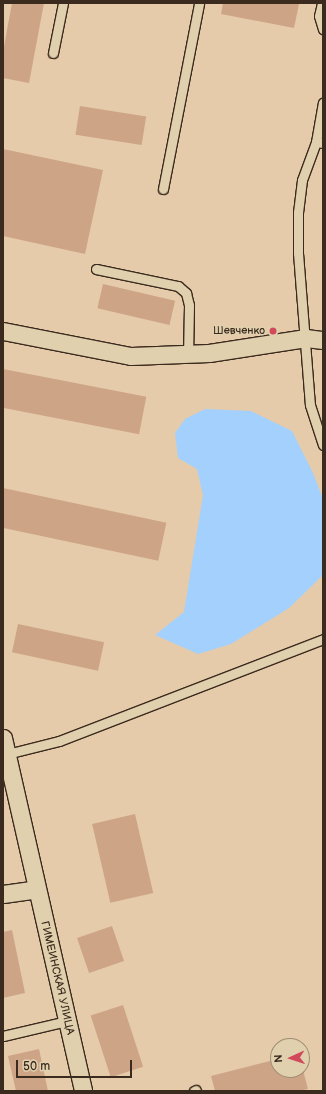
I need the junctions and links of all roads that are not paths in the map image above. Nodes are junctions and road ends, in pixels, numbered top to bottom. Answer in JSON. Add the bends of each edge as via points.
{"nodes":[{"id":1,"x":63,"y":3,"type":"edge"},
{"id":2,"x":199,"y":3,"type":"edge"},
{"id":3,"x":322,"y":3,"type":"edge"},
{"id":4,"x":323,"y":29,"type":"edge"},
{"id":5,"x":54,"y":53,"type":"dead end"},
{"id":6,"x":323,"y":103,"type":"edge"},
{"id":7,"x":320,"y":142,"type":"edge"},
{"id":8,"x":163,"y":189,"type":"dead end"},
{"id":9,"x":96,"y":269,"type":"dead end"},
{"id":10,"x":3,"y":331,"type":"edge"},
{"id":11,"x":306,"y":338,"type":"junction"},
{"id":12,"x":323,"y":340,"type":"edge"},
{"id":13,"x":188,"y":355,"type":"junction"},
{"id":14,"x":323,"y":445,"type":"edge"},
{"id":15,"x":323,"y":639,"type":"edge"},
{"id":16,"x":3,"y":738,"type":"edge"},
{"id":17,"x":7,"y":754,"type":"junction"},
{"id":18,"x":37,"y":889,"type":"junction"},
{"id":19,"x":3,"y":894,"type":"edge"},
{"id":20,"x":67,"y":1021,"type":"junction"},
{"id":21,"x":3,"y":1036,"type":"edge"},
{"id":22,"x":83,"y":1091,"type":"edge"}],
"edges":[{"from":1,"to":5,"type":"lane"},
{"from":2,"to":8,"type":"lane"},
{"from":3,"to":4,"type":"lane","via":[[319,16]]},
{"from":6,"to":7,"type":"lane"},
{"from":7,"to":11,"type":"lane","via":[[302,180],[298,212],[298,253]]},
{"from":9,"to":13,"type":"lane","via":[[178,286],[186,293],[189,305]]},
{"from":10,"to":13,"type":"street","via":[[131,356]]},
{"from":11,"to":12,"type":"street"},
{"from":11,"to":13,"type":"street"},
{"from":11,"to":14,"type":"lane","via":[[310,405]]},
{"from":15,"to":17,"type":"lane","via":[[59,741]]},
{"from":16,"to":17,"type":"street","name":"ГИМЕИНСКАЯ УЛИЦА"},
{"from":17,"to":18,"type":"street","name":"ГИМЕИНСКАЯ УЛИЦА"},
{"from":18,"to":19,"type":"street"},
{"from":18,"to":20,"type":"street","name":"ГИМЕИНСКАЯ УЛИЦА"},
{"from":20,"to":21,"type":"lane"},
{"from":20,"to":22,"type":"street","name":"ГИМЕИНСКАЯ УЛИЦА"}]}
